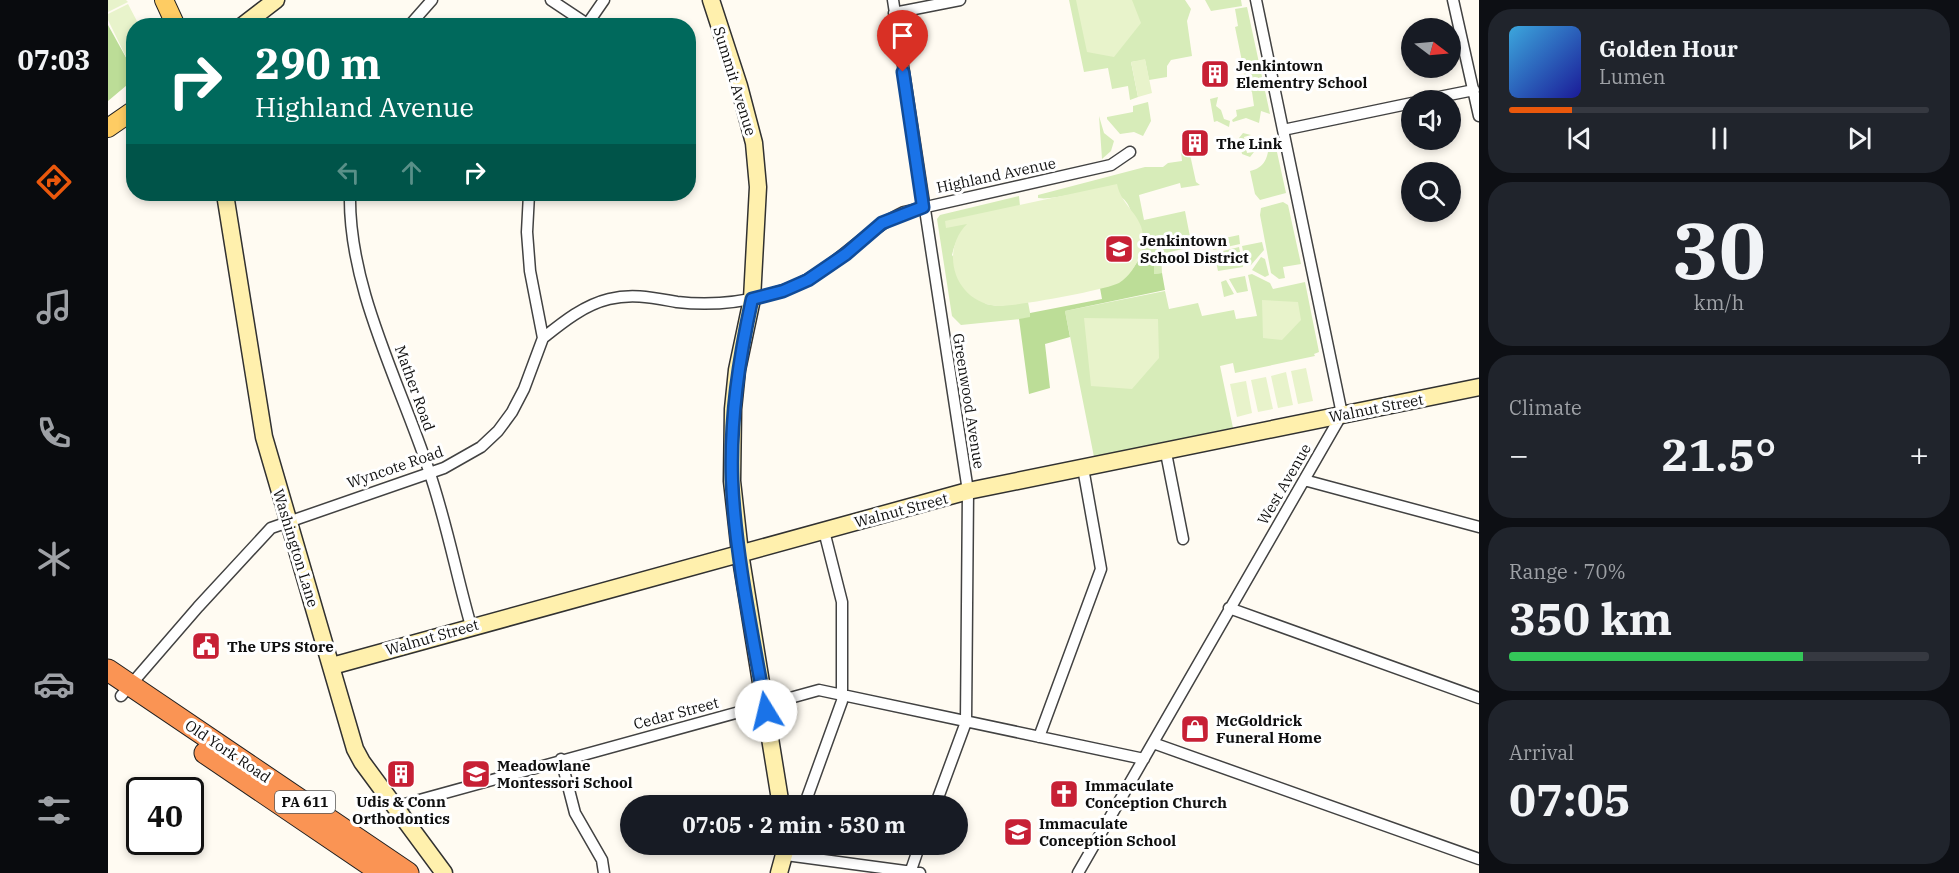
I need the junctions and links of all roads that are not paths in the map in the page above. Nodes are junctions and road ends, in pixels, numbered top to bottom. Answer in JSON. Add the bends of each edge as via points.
{"nodes":[{"id":1,"x":164,"y":0,"type":"edge"},
{"id":2,"x":276,"y":0,"type":"edge"},
{"id":3,"x":432,"y":0,"type":"edge"},
{"id":4,"x":551,"y":0,"type":"edge"},
{"id":5,"x":604,"y":0,"type":"edge"},
{"id":6,"x":711,"y":0,"type":"edge"},
{"id":7,"x":893,"y":0,"type":"edge"},
{"id":8,"x":960,"y":0,"type":"edge"},
{"id":9,"x":1256,"y":0,"type":"edge"},
{"id":10,"x":1453,"y":0,"type":"edge"},
{"id":11,"x":894,"y":13,"type":"junction"},
{"id":12,"x":172,"y":18,"type":"edge"},
{"id":13,"x":252,"y":18,"type":"edge"},
{"id":14,"x":416,"y":18,"type":"edge"},
{"id":15,"x":576,"y":18,"type":"edge"},
{"id":16,"x":591,"y":18,"type":"edge"},
{"id":17,"x":1474,"y":90,"type":"junction"},
{"id":18,"x":1461,"y":93,"type":"edge"},
{"id":19,"x":1401,"y":105,"type":"edge"},
{"id":20,"x":126,"y":116,"type":"edge"},
{"id":21,"x":1479,"y":116,"type":"edge"},
{"id":22,"x":108,"y":128,"type":"edge"},
{"id":23,"x":1283,"y":130,"type":"junction"},
{"id":24,"x":1130,"y":152,"type":"dead end"},
{"id":25,"x":226,"y":201,"type":"edge"},
{"id":26,"x":350,"y":201,"type":"edge"},
{"id":27,"x":528,"y":201,"type":"edge"},
{"id":28,"x":923,"y":207,"type":"junction"},
{"id":29,"x":752,"y":299,"type":"junction"},
{"id":30,"x":543,"y":338,"type":"junction"},
{"id":31,"x":1479,"y":387,"type":"edge"},
{"id":32,"x":1342,"y":414,"type":"junction"},
{"id":33,"x":1166,"y":453,"type":"junction"},
{"id":34,"x":1083,"y":468,"type":"junction"},
{"id":35,"x":429,"y":471,"type":"junction"},
{"id":36,"x":1304,"y":480,"type":"junction"},
{"id":37,"x":968,"y":491,"type":"junction"},
{"id":38,"x":287,"y":521,"type":"junction"},
{"id":39,"x":1479,"y":527,"type":"edge"},
{"id":40,"x":824,"y":531,"type":"junction"},
{"id":41,"x":1183,"y":539,"type":"dead end"},
{"id":42,"x":740,"y":553,"type":"junction"},
{"id":43,"x":1229,"y":608,"type":"junction"},
{"id":44,"x":471,"y":626,"type":"junction"},
{"id":45,"x":332,"y":666,"type":"junction"},
{"id":46,"x":108,"y":670,"type":"edge"},
{"id":47,"x":120,"y":689,"type":"edge"},
{"id":48,"x":842,"y":693,"type":"junction"},
{"id":49,"x":1479,"y":698,"type":"edge"},
{"id":50,"x":765,"y":704,"type":"junction"},
{"id":51,"x":966,"y":722,"type":"junction"},
{"id":52,"x":1039,"y":737,"type":"junction"},
{"id":53,"x":1153,"y":743,"type":"junction"},
{"id":54,"x":561,"y":759,"type":"junction"},
{"id":55,"x":1144,"y":759,"type":"junction"},
{"id":56,"x":779,"y":795,"type":"edge"},
{"id":57,"x":808,"y":795,"type":"edge"},
{"id":58,"x":939,"y":795,"type":"edge"},
{"id":59,"x":394,"y":807,"type":"junction"},
{"id":60,"x":784,"y":855,"type":"edge"},
{"id":61,"x":815,"y":855,"type":"edge"},
{"id":62,"x":917,"y":855,"type":"edge"},
{"id":63,"x":1479,"y":859,"type":"edge"},
{"id":64,"x":913,"y":872,"type":"edge"},
{"id":65,"x":382,"y":873,"type":"edge"},
{"id":66,"x":408,"y":873,"type":"edge"},
{"id":67,"x":444,"y":873,"type":"edge"},
{"id":68,"x":604,"y":873,"type":"edge"},
{"id":69,"x":779,"y":873,"type":"edge"},
{"id":70,"x":1078,"y":873,"type":"edge"}],
"edges":[{"from":1,"to":12,"type":"main road"},
{"from":2,"to":13,"type":"street"},
{"from":3,"to":14,"type":"street"},
{"from":4,"to":15,"type":"street"},
{"from":5,"to":16,"type":"street"},
{"from":6,"to":29,"type":"street","name":"Summit Avenue","via":[[754,143],[758,199]]},
{"from":7,"to":11,"type":"street","name":"Greenwood Avenue"},
{"from":8,"to":11,"type":"street"},
{"from":9,"to":23,"type":"street"},
{"from":10,"to":17,"type":"street"},
{"from":11,"to":28,"type":"street","name":"Greenwood Avenue"},
{"from":17,"to":18,"type":"street"},
{"from":17,"to":21,"type":"street"},
{"from":19,"to":23,"type":"street"},
{"from":20,"to":22,"type":"main road"},
{"from":23,"to":32,"type":"street"},
{"from":24,"to":28,"type":"street","name":"Highland Avenue","via":[[1111,165]]},
{"from":25,"to":38,"type":"street","name":"Washington Lane","via":[[264,437]]},
{"from":26,"to":35,"type":"street","name":"Mather Road","via":[[353,244],[361,278]]},
{"from":27,"to":30,"type":"street","via":[[529,261]]},
{"from":28,"to":29,"type":"street","name":"Highland Avenue","via":[[882,223],[808,280]]},
{"from":28,"to":37,"type":"street","name":"Greenwood Avenue"},
{"from":29,"to":30,"type":"street","name":"Highland Avenue","via":[[709,303],[640,295],[610,298],[590,305]]},
{"from":29,"to":42,"type":"street","name":"Summit Avenue","via":[[737,370],[732,436],[732,481]]},
{"from":30,"to":35,"type":"street","name":"Wyncote Road","via":[[513,412],[498,431],[463,459]]},
{"from":31,"to":32,"type":"street","name":"Walnut Street"},
{"from":32,"to":33,"type":"street","name":"Walnut Street"},
{"from":32,"to":36,"type":"street","name":"West Avenue"},
{"from":33,"to":34,"type":"street","name":"Walnut Street"},
{"from":33,"to":41,"type":"street"},
{"from":34,"to":37,"type":"street","name":"Walnut Street"},
{"from":34,"to":52,"type":"street","via":[[1101,569]]},
{"from":35,"to":38,"type":"street","name":"Wyncote Road"},
{"from":35,"to":44,"type":"street","name":"Mather Road"},
{"from":36,"to":39,"type":"street"},
{"from":36,"to":43,"type":"street","name":"West Avenue"},
{"from":37,"to":40,"type":"street","name":"Walnut Street"},
{"from":37,"to":51,"type":"street","name":"Greenwood Avenue"},
{"from":38,"to":45,"type":"street","name":"Washington Lane"},
{"from":38,"to":47,"type":"street","name":"Wyncote Road","via":[[262,535]]},
{"from":40,"to":42,"type":"street","name":"Walnut Street"},
{"from":40,"to":48,"type":"street","via":[[842,602]]},
{"from":42,"to":44,"type":"street","name":"Walnut Street"},
{"from":42,"to":50,"type":"street","name":"Summit Avenue"},
{"from":43,"to":49,"type":"street"},
{"from":43,"to":53,"type":"street","name":"West Avenue"},
{"from":44,"to":45,"type":"street","name":"Walnut Street"},
{"from":45,"to":59,"type":"street","name":"Washington Lane","via":[[355,749]]},
{"from":46,"to":47,"type":"highway","name":"Old York Road","number":"PA 611"},
{"from":47,"to":65,"type":"highway","name":"Old York Road","number":"PA 611"},
{"from":47,"to":66,"type":"highway","name":"Old York Road","number":"PA 611"},
{"from":48,"to":50,"type":"street","name":"Cedar Street","via":[[819,690]]},
{"from":48,"to":51,"type":"street","name":"Cedar Street"},
{"from":48,"to":57,"type":"street"},
{"from":50,"to":54,"type":"street","name":"Cedar Street"},
{"from":50,"to":56,"type":"street","name":"Summit Avenue"},
{"from":51,"to":52,"type":"street","name":"Cedar Street"},
{"from":51,"to":58,"type":"street","name":"Greenwood Avenue"},
{"from":52,"to":55,"type":"street","name":"Cedar Street"},
{"from":53,"to":55,"type":"street","name":"West Avenue"},
{"from":53,"to":63,"type":"street"},
{"from":54,"to":59,"type":"street","name":"Cedar Street"},
{"from":54,"to":68,"type":"street","via":[[575,813],[602,860]]},
{"from":55,"to":70,"type":"street","name":"West Avenue"},
{"from":59,"to":67,"type":"street","name":"Washington Lane"},
{"from":60,"to":69,"type":"street"},
{"from":61,"to":64,"type":"street"},
{"from":62,"to":64,"type":"street"}]}
